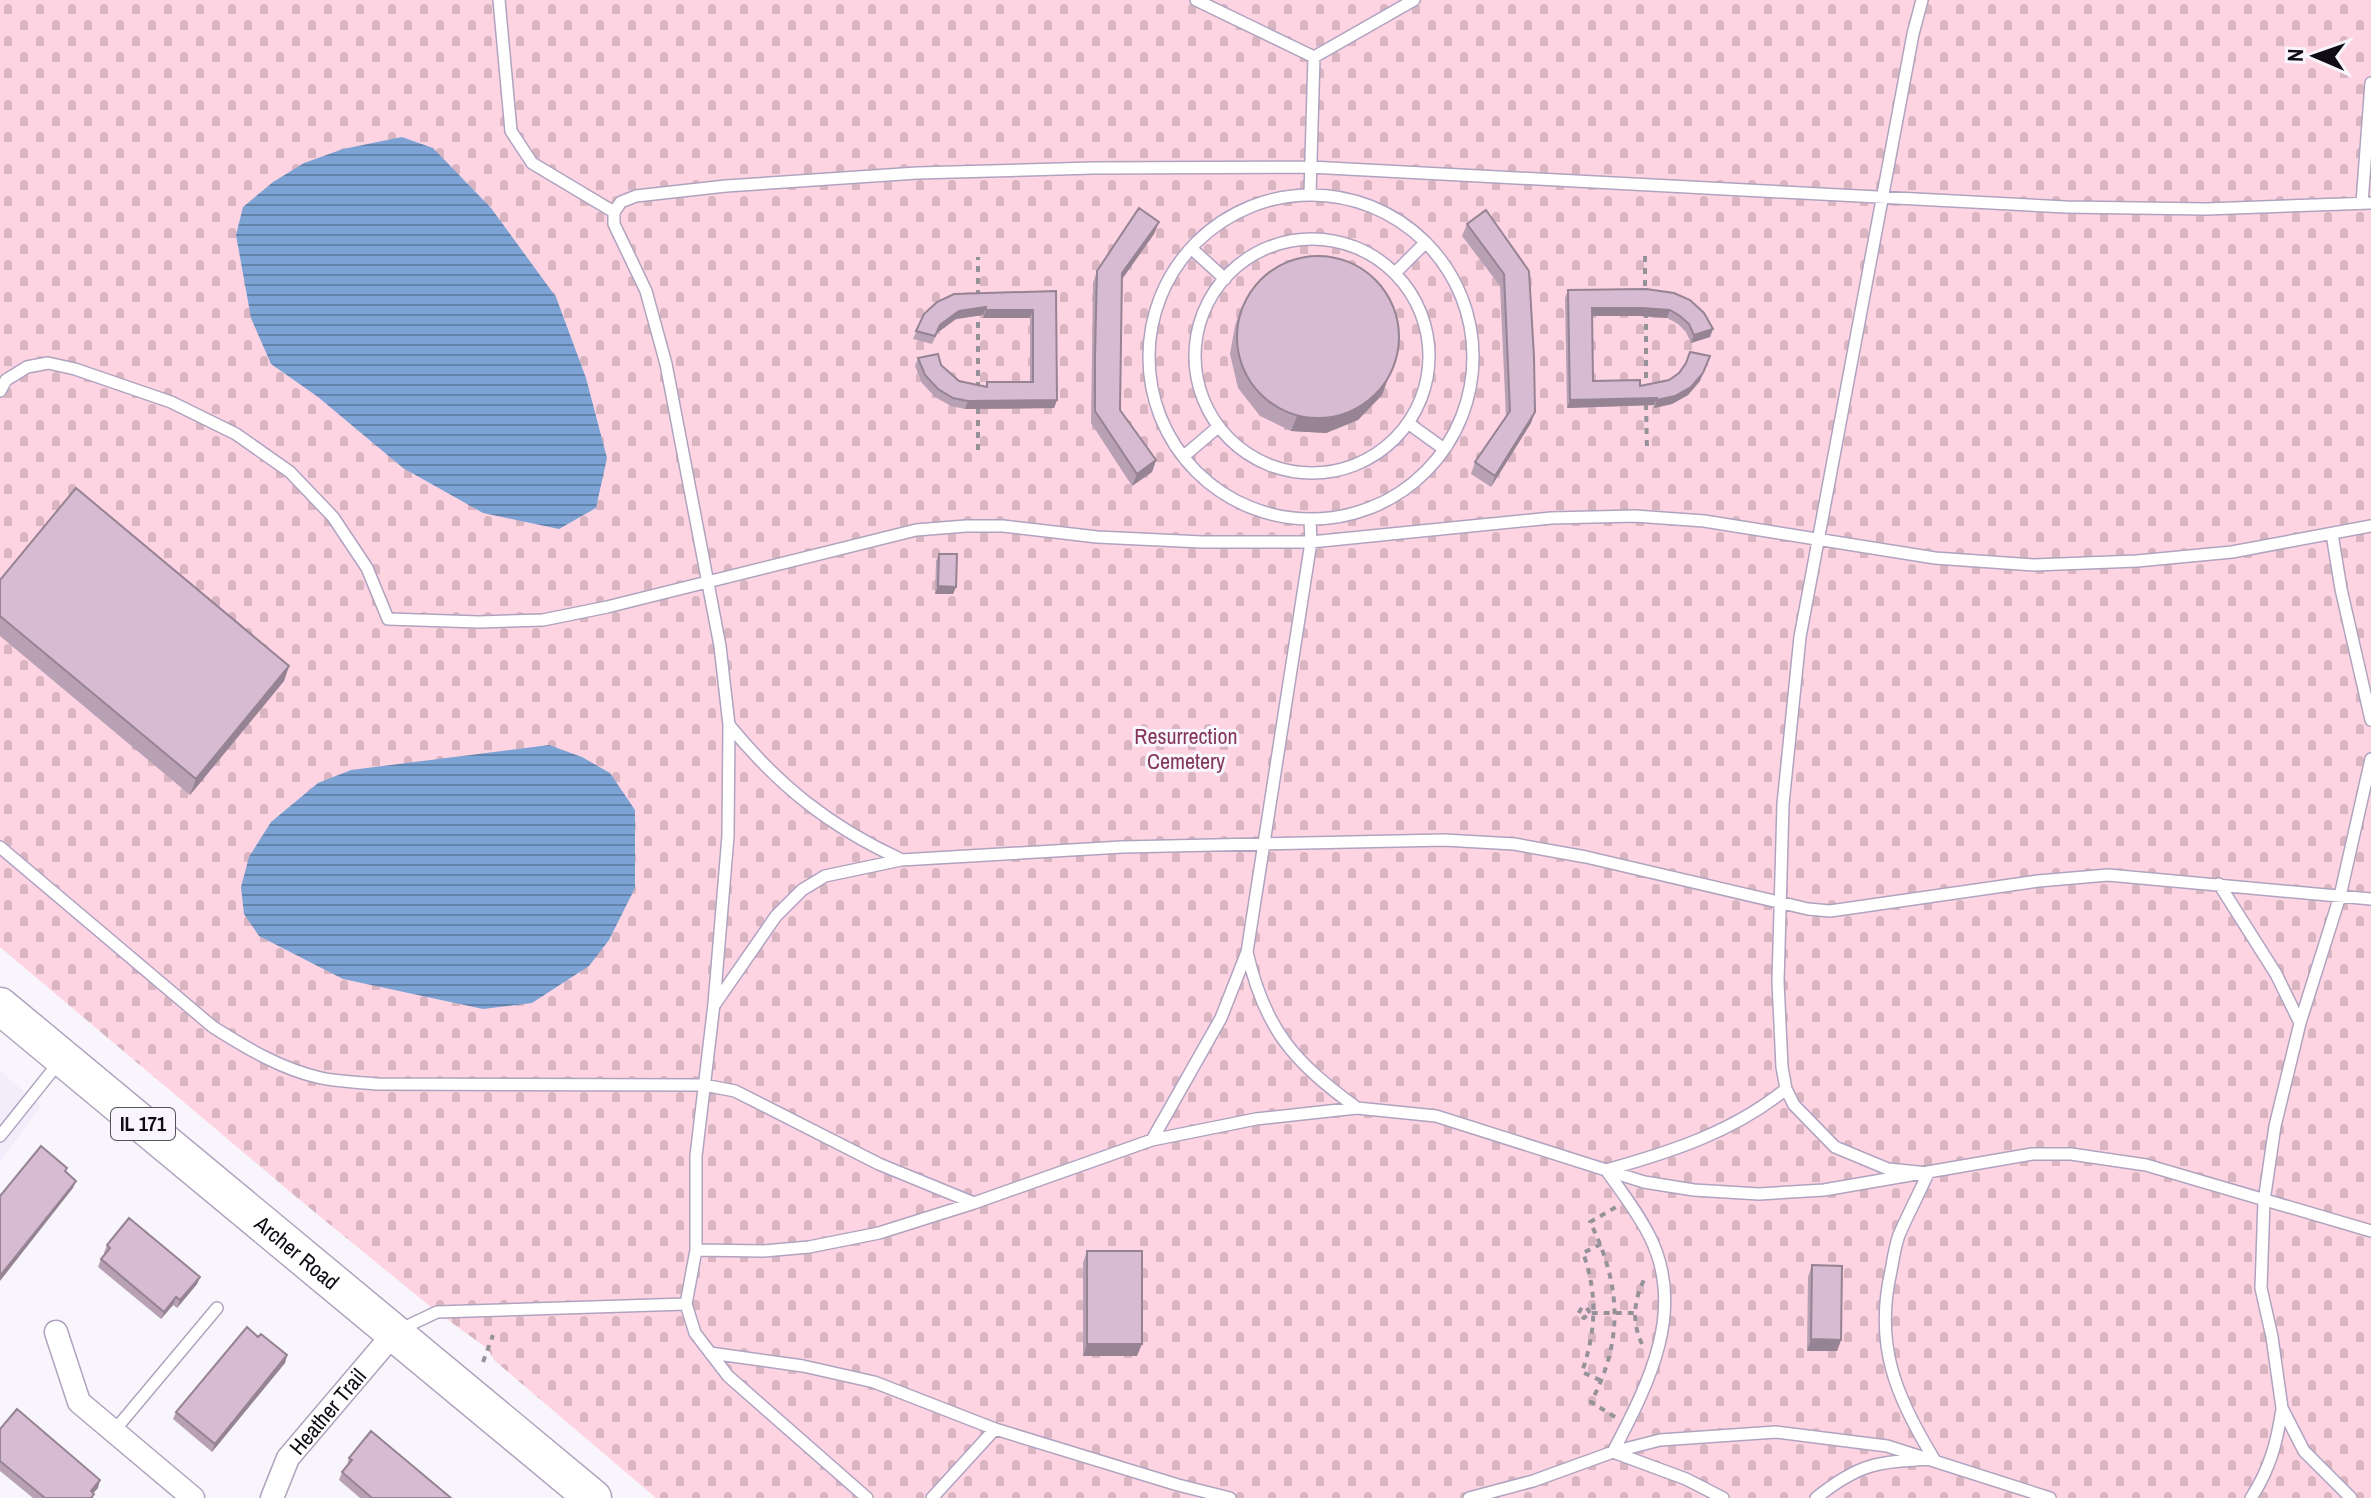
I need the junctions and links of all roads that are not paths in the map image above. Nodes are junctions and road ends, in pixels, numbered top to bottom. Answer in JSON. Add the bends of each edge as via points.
{"nodes":[{"id":1,"x":499,"y":0,"type":"edge"},
{"id":2,"x":1196,"y":0,"type":"edge"},
{"id":3,"x":1414,"y":0,"type":"edge"},
{"id":4,"x":1922,"y":0,"type":"edge"},
{"id":5,"x":1314,"y":57,"type":"junction"},
{"id":6,"x":2371,"y":83,"type":"edge"},
{"id":7,"x":1310,"y":167,"type":"junction"},
{"id":8,"x":1310,"y":194,"type":"junction"},
{"id":9,"x":1883,"y":197,"type":"junction"},
{"id":10,"x":2367,"y":203,"type":"edge"},
{"id":11,"x":614,"y":212,"type":"junction"},
{"id":12,"x":1425,"y":243,"type":"junction"},
{"id":13,"x":1191,"y":248,"type":"junction"},
{"id":14,"x":1395,"y":273,"type":"junction"},
{"id":15,"x":1225,"y":279,"type":"junction"},
{"id":16,"x":0,"y":391,"type":"edge"},
{"id":17,"x":1408,"y":423,"type":"junction"},
{"id":18,"x":1218,"y":427,"type":"junction"},
{"id":19,"x":1444,"y":449,"type":"junction"},
{"id":20,"x":1184,"y":456,"type":"junction"},
{"id":21,"x":1310,"y":519,"type":"junction"},
{"id":22,"x":2371,"y":526,"type":"edge"},
{"id":23,"x":2332,"y":534,"type":"junction"},
{"id":24,"x":1819,"y":538,"type":"junction"},
{"id":25,"x":1311,"y":542,"type":"junction"},
{"id":26,"x":708,"y":581,"type":"junction"},
{"id":27,"x":2371,"y":720,"type":"edge"},
{"id":28,"x":729,"y":725,"type":"junction"},
{"id":29,"x":2371,"y":759,"type":"edge"},
{"id":30,"x":1263,"y":843,"type":"junction"},
{"id":31,"x":0,"y":847,"type":"edge"},
{"id":32,"x":901,"y":860,"type":"junction"},
{"id":33,"x":2219,"y":884,"type":"junction"},
{"id":34,"x":2340,"y":896,"type":"junction"},
{"id":35,"x":2371,"y":899,"type":"edge"},
{"id":36,"x":1780,"y":903,"type":"junction"},
{"id":37,"x":1247,"y":952,"type":"junction"},
{"id":38,"x":714,"y":1004,"type":"junction"},
{"id":39,"x":0,"y":1006,"type":"edge"},
{"id":40,"x":2300,"y":1023,"type":"junction"},
{"id":41,"x":62,"y":1058,"type":"junction"},
{"id":42,"x":704,"y":1085,"type":"junction"},
{"id":43,"x":1786,"y":1089,"type":"junction"},
{"id":44,"x":1357,"y":1108,"type":"junction"},
{"id":45,"x":0,"y":1136,"type":"edge"},
{"id":46,"x":1152,"y":1140,"type":"junction"},
{"id":47,"x":1606,"y":1170,"type":"junction"},
{"id":48,"x":1928,"y":1173,"type":"junction"},
{"id":49,"x":2264,"y":1201,"type":"junction"},
{"id":50,"x":974,"y":1203,"type":"junction"},
{"id":51,"x":2371,"y":1231,"type":"edge"},
{"id":52,"x":696,"y":1250,"type":"junction"},
{"id":53,"x":686,"y":1304,"type":"junction"},
{"id":54,"x":217,"y":1308,"type":"dead end"},
{"id":55,"x":56,"y":1332,"type":"dead end"},
{"id":56,"x":395,"y":1332,"type":"junction"},
{"id":57,"x":710,"y":1353,"type":"junction"},
{"id":58,"x":2282,"y":1408,"type":"junction"},
{"id":59,"x":995,"y":1429,"type":"junction"},
{"id":60,"x":114,"y":1431,"type":"junction"},
{"id":61,"x":1613,"y":1452,"type":"junction"},
{"id":62,"x":1934,"y":1459,"type":"junction"},
{"id":63,"x":193,"y":1498,"type":"edge"},
{"id":64,"x":272,"y":1498,"type":"edge"},
{"id":65,"x":593,"y":1498,"type":"edge"},
{"id":66,"x":867,"y":1498,"type":"edge"},
{"id":67,"x":932,"y":1498,"type":"edge"},
{"id":68,"x":1230,"y":1498,"type":"edge"},
{"id":69,"x":1469,"y":1498,"type":"edge"},
{"id":70,"x":1723,"y":1498,"type":"edge"},
{"id":71,"x":1816,"y":1498,"type":"edge"},
{"id":72,"x":2050,"y":1498,"type":"edge"},
{"id":73,"x":2251,"y":1498,"type":"edge"},
{"id":74,"x":2351,"y":1498,"type":"edge"}],
"edges":[{"from":1,"to":11,"type":"lane","via":[[511,131],[532,163]]},
{"from":2,"to":5,"type":"lane"},
{"from":3,"to":5,"type":"lane"},
{"from":4,"to":9,"type":"lane"},
{"from":5,"to":7,"type":"lane"},
{"from":6,"to":10,"type":"lane"},
{"from":7,"to":8,"type":"lane"},
{"from":7,"to":9,"type":"lane"},
{"from":7,"to":11,"type":"lane","via":[[917,173],[636,196]]},
{"from":8,"to":12,"type":"lane","via":[[1349,199],[1386,212]]},
{"from":8,"to":13,"type":"lane","via":[[1245,208],[1215,225]]},
{"from":9,"to":10,"type":"lane","via":[[2066,207]]},
{"from":9,"to":24,"type":"lane"},
{"from":11,"to":26,"type":"lane","via":[[614,224],[646,291],[666,364]]},
{"from":12,"to":14,"type":"lane"},
{"from":12,"to":19,"type":"lane","via":[[1463,299],[1472,337],[1472,377],[1462,415]]},
{"from":13,"to":15,"type":"lane"},
{"from":13,"to":20,"type":"lane","via":[[1157,306],[1150,340],[1157,407]]},
{"from":14,"to":15,"type":"lane","via":[[1343,243],[1304,239],[1265,249]]},
{"from":14,"to":17,"type":"lane","via":[[1418,305],[1429,343],[1426,383]]},
{"from":15,"to":18,"type":"lane","via":[[1200,321],[1195,359],[1201,395]]},
{"from":16,"to":26,"type":"lane","via":[[6,380],[27,367],[48,363],[171,402],[236,434],[290,472],[333,517],[367,568],[388,619],[543,620]]},
{"from":17,"to":18,"type":"lane","via":[[1369,460],[1312,474],[1259,461]]},
{"from":17,"to":19,"type":"lane"},
{"from":18,"to":20,"type":"lane"},
{"from":19,"to":21,"type":"lane","via":[[1418,479],[1386,501],[1349,515]]},
{"from":20,"to":21,"type":"lane","via":[[1215,488],[1244,505]]},
{"from":21,"to":25,"type":"lane"},
{"from":22,"to":23,"type":"lane"},
{"from":23,"to":24,"type":"lane","via":[[2232,552],[2034,565],[1935,558]]},
{"from":23,"to":27,"type":"lane"},
{"from":24,"to":25,"type":"lane","via":[[1635,516],[1551,518]]},
{"from":24,"to":36,"type":"lane","via":[[1800,637],[1783,804]]},
{"from":25,"to":26,"type":"lane","via":[[1202,542],[966,526],[916,530]]},
{"from":25,"to":30,"type":"lane"},
{"from":26,"to":28,"type":"lane"},
{"from":28,"to":32,"type":"lane","via":[[783,785],[857,839]]},
{"from":28,"to":38,"type":"lane","via":[[728,836]]},
{"from":29,"to":34,"type":"lane"},
{"from":30,"to":32,"type":"lane"},
{"from":30,"to":36,"type":"lane","via":[[1514,844]]},
{"from":30,"to":37,"type":"lane"},
{"from":31,"to":42,"type":"lane","via":[[213,1027],[286,1069],[377,1084]]},
{"from":32,"to":38,"type":"lane","via":[[825,876],[802,890],[776,916]]},
{"from":33,"to":34,"type":"lane"},
{"from":33,"to":36,"type":"lane","via":[[2108,875],[1830,911]]},
{"from":33,"to":40,"type":"lane"},
{"from":34,"to":35,"type":"lane"},
{"from":34,"to":40,"type":"lane"},
{"from":36,"to":43,"type":"lane","via":[[1778,982]]},
{"from":37,"to":44,"type":"lane","via":[[1255,989],[1285,1042],[1305,1066]]},
{"from":37,"to":46,"type":"lane","via":[[1221,1018]]},
{"from":38,"to":42,"type":"lane"},
{"from":39,"to":41,"type":"main road","name":"Archer Road","number":"IL 171"},
{"from":40,"to":49,"type":"lane","via":[[2275,1126]]},
{"from":41,"to":45,"type":"lane"},
{"from":41,"to":56,"type":"main road","name":"Archer Road","number":"IL 171"},
{"from":42,"to":50,"type":"lane","via":[[735,1091],[879,1164]]},
{"from":42,"to":52,"type":"lane","via":[[696,1156]]},
{"from":43,"to":47,"type":"lane","via":[[1764,1107],[1705,1138]]},
{"from":43,"to":48,"type":"lane","via":[[1794,1105],[1835,1147],[1888,1169]]},
{"from":44,"to":46,"type":"lane","via":[[1256,1119]]},
{"from":44,"to":47,"type":"lane","via":[[1436,1116]]},
{"from":46,"to":50,"type":"lane"},
{"from":47,"to":48,"type":"lane","via":[[1694,1190],[1759,1194],[1824,1190]]},
{"from":47,"to":61,"type":"lane","via":[[1652,1240],[1666,1312],[1655,1362]]},
{"from":48,"to":49,"type":"lane","via":[[2032,1154],[2071,1154],[2146,1165]]},
{"from":48,"to":62,"type":"lane","via":[[1898,1238],[1884,1315],[1895,1384]]},
{"from":49,"to":51,"type":"lane"},
{"from":49,"to":58,"type":"lane","via":[[2261,1288]]},
{"from":50,"to":52,"type":"lane","via":[[879,1233],[809,1247]]},
{"from":52,"to":53,"type":"lane"},
{"from":53,"to":56,"type":"lane","via":[[437,1312]]},
{"from":53,"to":57,"type":"lane","via":[[695,1333]]},
{"from":54,"to":60,"type":"lane"},
{"from":55,"to":60,"type":"street","via":[[79,1402]]},
{"from":56,"to":64,"type":"street","name":"Heather Trail","via":[[288,1458]]},
{"from":56,"to":65,"type":"main road","name":"Archer Road","number":"IL 171"},
{"from":57,"to":59,"type":"lane","via":[[874,1382]]},
{"from":57,"to":66,"type":"lane","via":[[728,1376]]},
{"from":58,"to":73,"type":"lane","via":[[2277,1447]]},
{"from":58,"to":74,"type":"lane","via":[[2304,1451]]},
{"from":59,"to":67,"type":"lane"},
{"from":59,"to":68,"type":"lane"},
{"from":60,"to":63,"type":"street"},
{"from":61,"to":62,"type":"lane","via":[[1660,1440],[1776,1432],[1887,1446]]},
{"from":61,"to":69,"type":"lane"},
{"from":61,"to":70,"type":"lane"},
{"from":62,"to":71,"type":"lane","via":[[1880,1462],[1850,1473]]},
{"from":62,"to":72,"type":"lane"}]}
